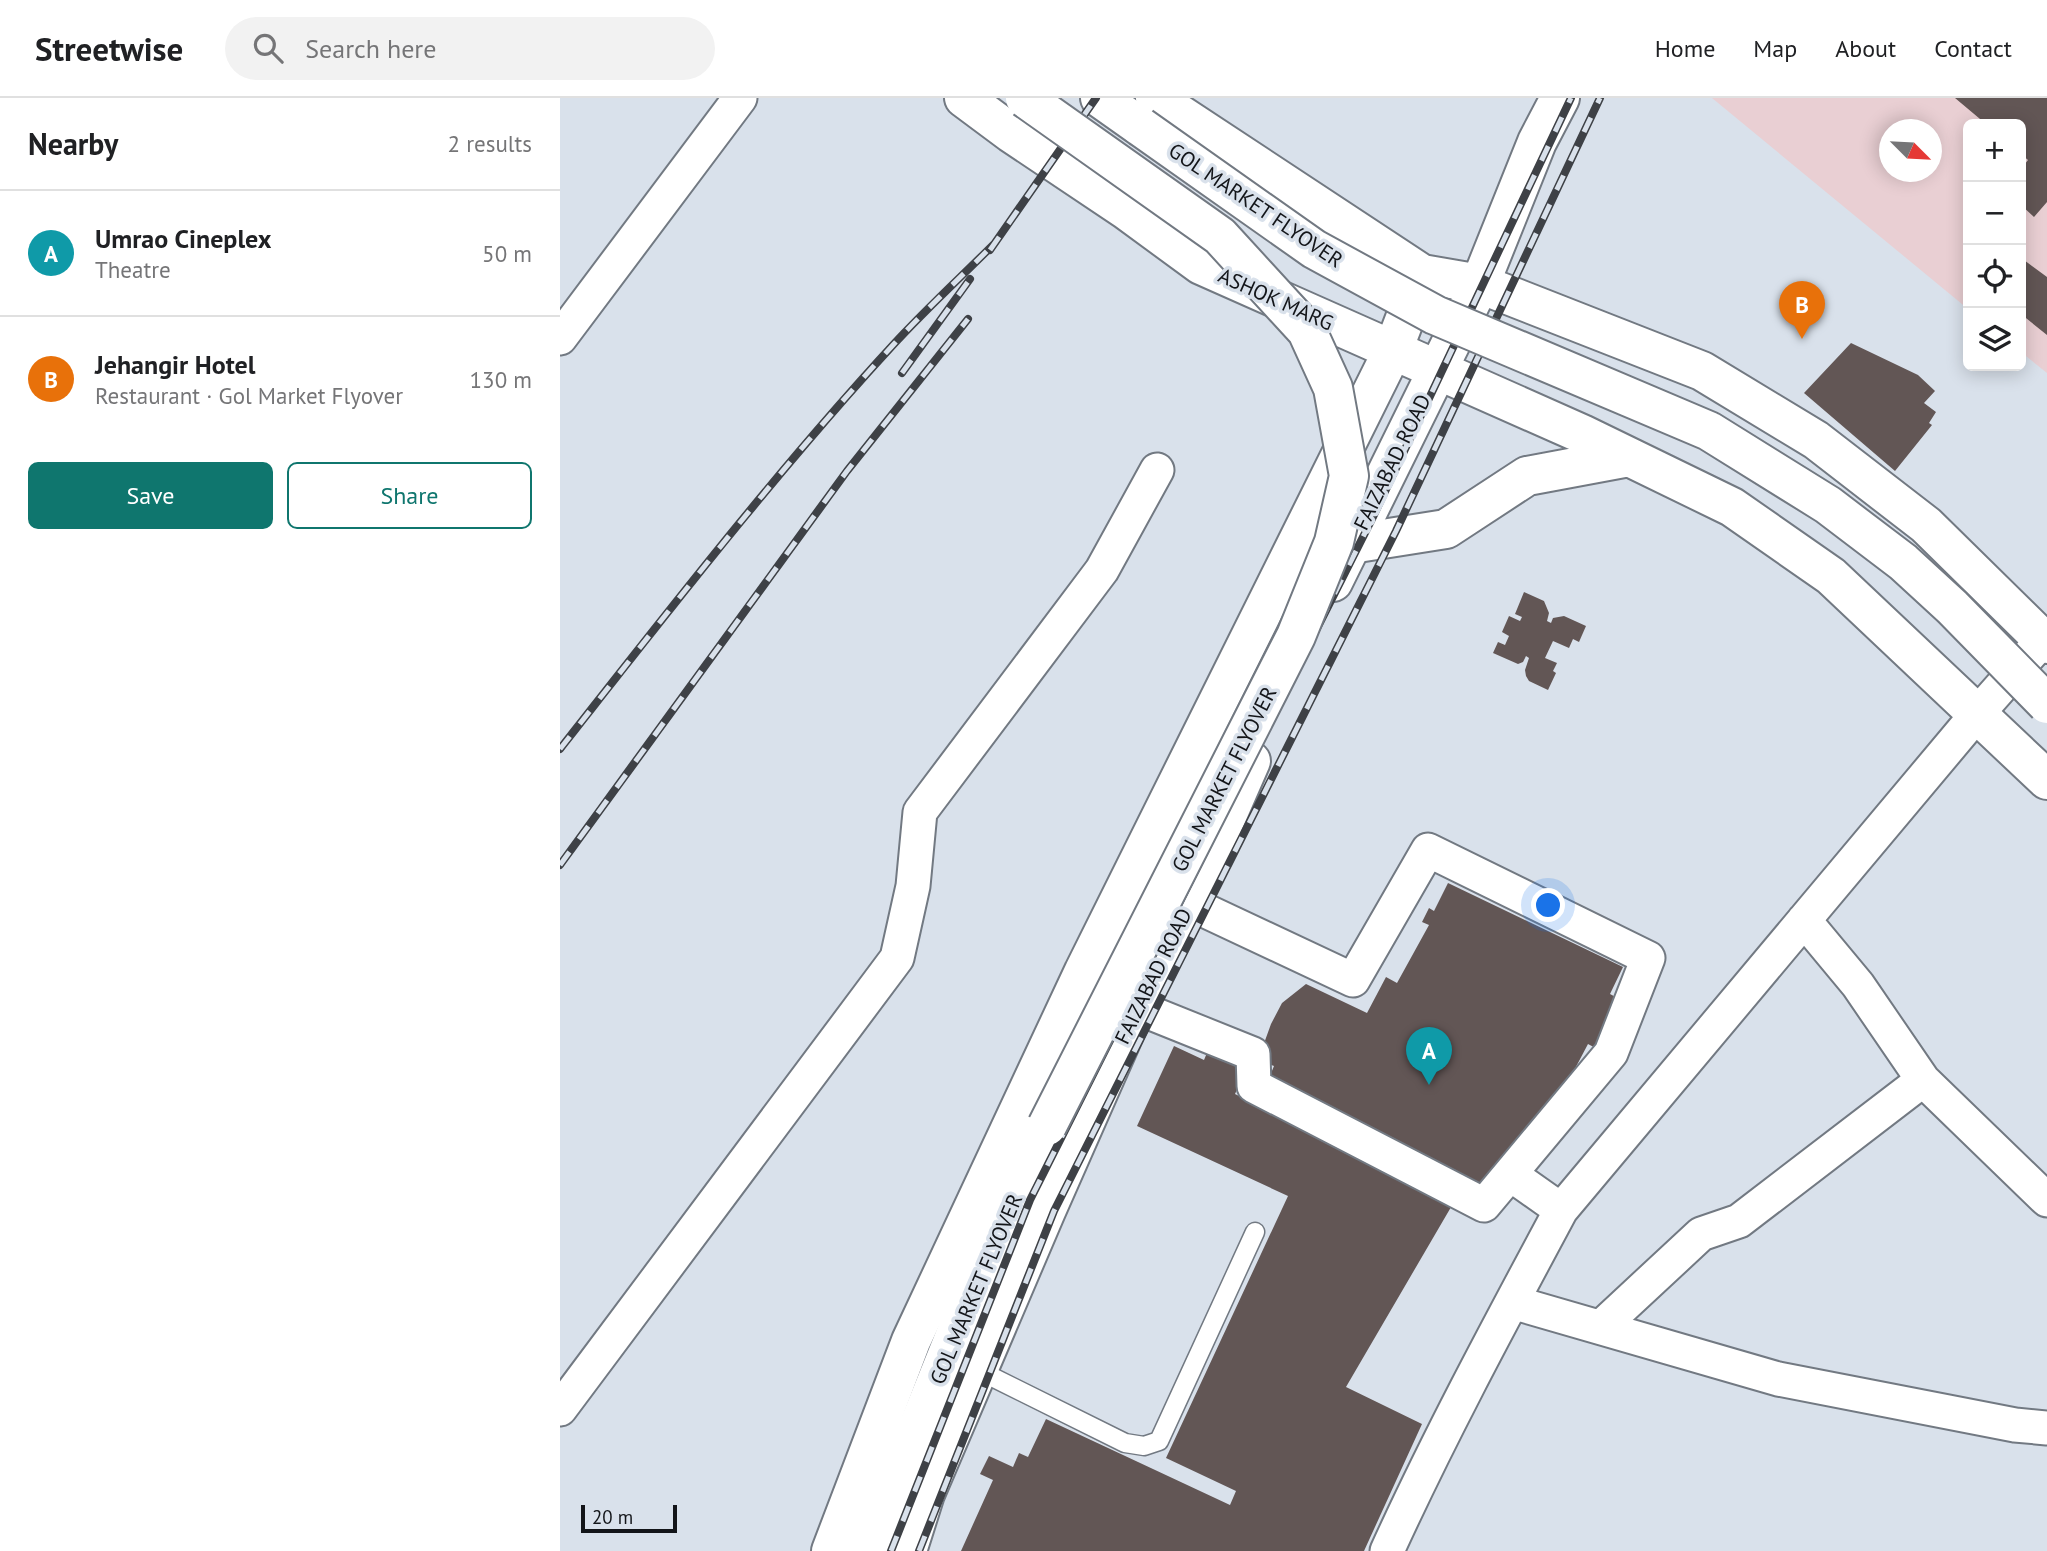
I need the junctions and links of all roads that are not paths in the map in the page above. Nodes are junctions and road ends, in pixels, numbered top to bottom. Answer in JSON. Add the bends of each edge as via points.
{"nodes":[{"id":1,"x":740,"y":98,"type":"edge"},
{"id":2,"x":964,"y":98,"type":"edge"},
{"id":3,"x":1025,"y":98,"type":"edge"},
{"id":4,"x":1036,"y":98,"type":"edge"},
{"id":5,"x":1100,"y":98,"type":"edge"},
{"id":6,"x":1541,"y":98,"type":"edge"},
{"id":7,"x":1560,"y":98,"type":"edge"},
{"id":8,"x":1583,"y":98,"type":"edge"},
{"id":9,"x":1168,"y":107,"type":"edge"},
{"id":10,"x":1011,"y":133,"type":"junction"},
{"id":11,"x":1537,"y":142,"type":"junction"},
{"id":12,"x":1126,"y":210,"type":"junction"},
{"id":13,"x":1422,"y":274,"type":"junction"},
{"id":14,"x":1480,"y":284,"type":"junction"},
{"id":15,"x":560,"y":338,"type":"edge"},
{"id":16,"x":1393,"y":350,"type":"junction"},
{"id":17,"x":1436,"y":371,"type":"junction"},
{"id":18,"x":1629,"y":457,"type":"junction"},
{"id":19,"x":1157,"y":470,"type":"dead end"},
{"id":20,"x":1351,"y":544,"type":"junction"},
{"id":21,"x":2045,"y":639,"type":"edge"},
{"id":22,"x":2047,"y":704,"type":"edge"},
{"id":23,"x":1977,"y":714,"type":"junction"},
{"id":24,"x":2047,"y":780,"type":"edge"},
{"id":25,"x":1189,"y":903,"type":"junction"},
{"id":26,"x":1804,"y":920,"type":"junction"},
{"id":27,"x":1136,"y":1007,"type":"junction"},
{"id":28,"x":1923,"y":1080,"type":"junction"},
{"id":29,"x":1510,"y":1174,"type":"junction"},
{"id":30,"x":2047,"y":1200,"type":"edge"},
{"id":31,"x":1561,"y":1210,"type":"junction"},
{"id":32,"x":1255,"y":1232,"type":"dead end"},
{"id":33,"x":1512,"y":1302,"type":"junction"},
{"id":34,"x":1601,"y":1328,"type":"junction"},
{"id":35,"x":978,"y":1370,"type":"junction"},
{"id":36,"x":560,"y":1409,"type":"edge"},
{"id":37,"x":2047,"y":1428,"type":"edge"},
{"id":38,"x":831,"y":1551,"type":"edge"},
{"id":39,"x":868,"y":1551,"type":"edge"},
{"id":40,"x":907,"y":1551,"type":"edge"},
{"id":41,"x":1387,"y":1551,"type":"edge"}],
"edges":[{"from":1,"to":15,"type":"street"},
{"from":2,"to":10,"type":"main road","name":"ASHOK MARG"},
{"from":3,"to":39,"type":"main road","name":"GOL MARKET FLYOVER","bridge":true,"via":[[1220,236],[1307,331],[1334,388],[1349,476],[1334,542],[1296,636],[1047,1126],[968,1303]]},
{"from":4,"to":10,"type":"main road"},
{"from":5,"to":22,"type":"main road","name":"GOL MARKET FLYOVER","bridge":true,"via":[[1314,248],[1435,315],[1709,432],[1828,505],[1903,562]]},
{"from":6,"to":11,"type":"street"},
{"from":7,"to":11,"type":"main road","name":"FAIZABAD ROAD"},
{"from":8,"to":11,"type":"street"},
{"from":9,"to":12,"type":"main road"},
{"from":9,"to":13,"type":"main road"},
{"from":10,"to":12,"type":"main road","name":"ASHOK MARG"},
{"from":11,"to":14,"type":"main road","name":"FAIZABAD ROAD"},
{"from":12,"to":16,"type":"main road","name":"ASHOK MARG","via":[[1200,265]]},
{"from":13,"to":14,"type":"main road"},
{"from":13,"to":16,"type":"main road"},
{"from":14,"to":17,"type":"main road","name":"FAIZABAD ROAD"},
{"from":14,"to":21,"type":"main road","via":[[1702,371],[1816,440],[1926,525]]},
{"from":16,"to":17,"type":"main road","name":"ASHOK MARG"},
{"from":16,"to":38,"type":"main road","via":[[1084,971],[917,1329]]},
{"from":17,"to":18,"type":"main road","name":"ASHOK MARG"},
{"from":17,"to":20,"type":"main road","name":"FAIZABAD ROAD"},
{"from":18,"to":20,"type":"main road","via":[[1527,476],[1447,529]]},
{"from":18,"to":23,"type":"main road","name":"ASHOK MARG","via":[[1732,507],[1831,576]]},
{"from":19,"to":36,"type":"street","via":[[1102,569],[920,812],[913,886],[897,958]]},
{"from":20,"to":25,"type":"main road","name":"FAIZABAD ROAD","via":[[1285,681]]},
{"from":21,"to":23,"type":"street"},
{"from":23,"to":24,"type":"main road","name":"ASHOK MARG"},
{"from":23,"to":26,"type":"street"},
{"from":25,"to":27,"type":"main road","name":"FAIZABAD ROAD"},
{"from":25,"to":29,"type":"street","via":[[1353,980],[1428,850],[1647,958],[1611,1053]]},
{"from":26,"to":28,"type":"street","via":[[1858,985]]},
{"from":26,"to":31,"type":"street"},
{"from":27,"to":29,"type":"street","via":[[1253,1054],[1254,1086],[1484,1205]]},
{"from":27,"to":35,"type":"main road","name":"FAIZABAD ROAD"},
{"from":28,"to":30,"type":"street"},
{"from":28,"to":34,"type":"street","via":[[1739,1221],[1701,1234]]},
{"from":29,"to":31,"type":"street"},
{"from":31,"to":33,"type":"street"},
{"from":32,"to":35,"type":"lane","via":[[1159,1441],[1144,1446],[1125,1443]]},
{"from":33,"to":34,"type":"street"},
{"from":33,"to":41,"type":"street"},
{"from":34,"to":37,"type":"street","via":[[1779,1379]]},
{"from":35,"to":40,"type":"main road","name":"FAIZABAD ROAD","via":[[925,1494]]}]}
